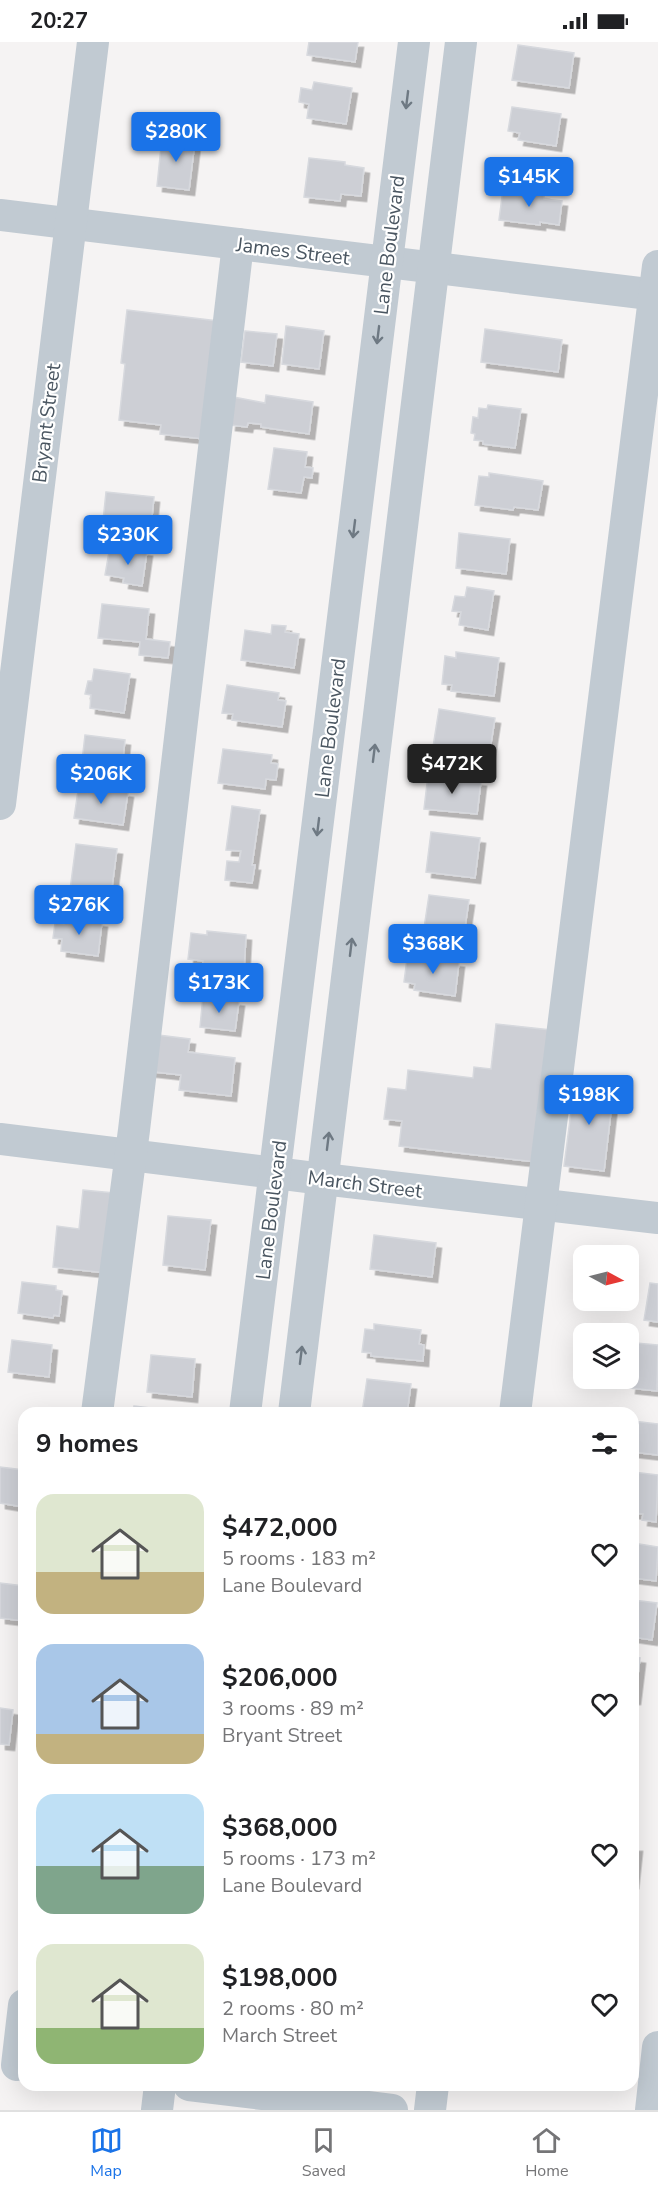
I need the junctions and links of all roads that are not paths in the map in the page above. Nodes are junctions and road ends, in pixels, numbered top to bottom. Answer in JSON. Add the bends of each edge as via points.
{"nodes":[{"id":1,"x":93,"y":42,"type":"edge"},
{"id":2,"x":414,"y":42,"type":"edge"},
{"id":3,"x":461,"y":42,"type":"edge"},
{"id":4,"x":0,"y":215,"type":"edge"},
{"id":5,"x":70,"y":223,"type":"junction"},
{"id":6,"x":238,"y":244,"type":"junction"},
{"id":7,"x":387,"y":262,"type":"junction"},
{"id":8,"x":433,"y":268,"type":"junction"},
{"id":9,"x":657,"y":285,"type":"edge"},
{"id":10,"x":332,"y":710,"type":"junction"},
{"id":11,"x":378,"y":716,"type":"junction"},
{"id":12,"x":0,"y":804,"type":"edge"},
{"id":13,"x":0,"y":1139,"type":"edge"},
{"id":14,"x":131,"y":1154,"type":"junction"},
{"id":15,"x":276,"y":1173,"type":"junction"},
{"id":16,"x":323,"y":1179,"type":"junction"},
{"id":17,"x":540,"y":1204,"type":"junction"},
{"id":18,"x":658,"y":1218,"type":"edge"},
{"id":19,"x":98,"y":1407,"type":"edge"},
{"id":20,"x":246,"y":1407,"type":"edge"},
{"id":21,"x":295,"y":1407,"type":"edge"},
{"id":22,"x":516,"y":1407,"type":"edge"},
{"id":23,"x":18,"y":2040,"type":"edge"},
{"id":24,"x":658,"y":2047,"type":"edge"},
{"id":25,"x":14,"y":2064,"type":"edge"},
{"id":26,"x":159,"y":2091,"type":"edge"},
{"id":27,"x":432,"y":2091,"type":"edge"},
{"id":28,"x":205,"y":2092,"type":"edge"},
{"id":29,"x":157,"y":2110,"type":"edge"},
{"id":30,"x":392,"y":2110,"type":"edge"},
{"id":31,"x":430,"y":2110,"type":"edge"},
{"id":32,"x":651,"y":2110,"type":"edge"}],
"edges":[{"from":1,"to":5,"type":"street","name":"Bryant Street"},
{"from":2,"to":7,"type":"street","name":"Lane Boulevard","one_way":true},
{"from":3,"to":8,"type":"street"},
{"from":4,"to":5,"type":"street","name":"James Street"},
{"from":5,"to":6,"type":"street","name":"James Street"},
{"from":5,"to":12,"type":"street","name":"Bryant Street"},
{"from":6,"to":7,"type":"street","name":"James Street"},
{"from":6,"to":14,"type":"street"},
{"from":7,"to":8,"type":"street","name":"James Street"},
{"from":7,"to":10,"type":"street","name":"Lane Boulevard","one_way":true},
{"from":8,"to":9,"type":"street","name":"James Street"},
{"from":8,"to":11,"type":"street"},
{"from":9,"to":17,"type":"street"},
{"from":10,"to":11,"type":"street"},
{"from":10,"to":15,"type":"street","name":"Lane Boulevard","one_way":true},
{"from":16,"to":11,"type":"street","one_way":true},
{"from":13,"to":14,"type":"street","name":"March Street"},
{"from":14,"to":15,"type":"street","name":"March Street"},
{"from":14,"to":19,"type":"street"},
{"from":15,"to":16,"type":"street","name":"March Street"},
{"from":15,"to":20,"type":"street","name":"Lane Boulevard"},
{"from":16,"to":17,"type":"street","name":"March Street"},
{"from":21,"to":16,"type":"street","one_way":true},
{"from":17,"to":18,"type":"street","name":"March Street"},
{"from":17,"to":22,"type":"street"},
{"from":23,"to":25,"type":"street"},
{"from":24,"to":32,"type":"street"},
{"from":26,"to":29,"type":"street"},
{"from":27,"to":31,"type":"street"},
{"from":28,"to":30,"type":"street"}]}
